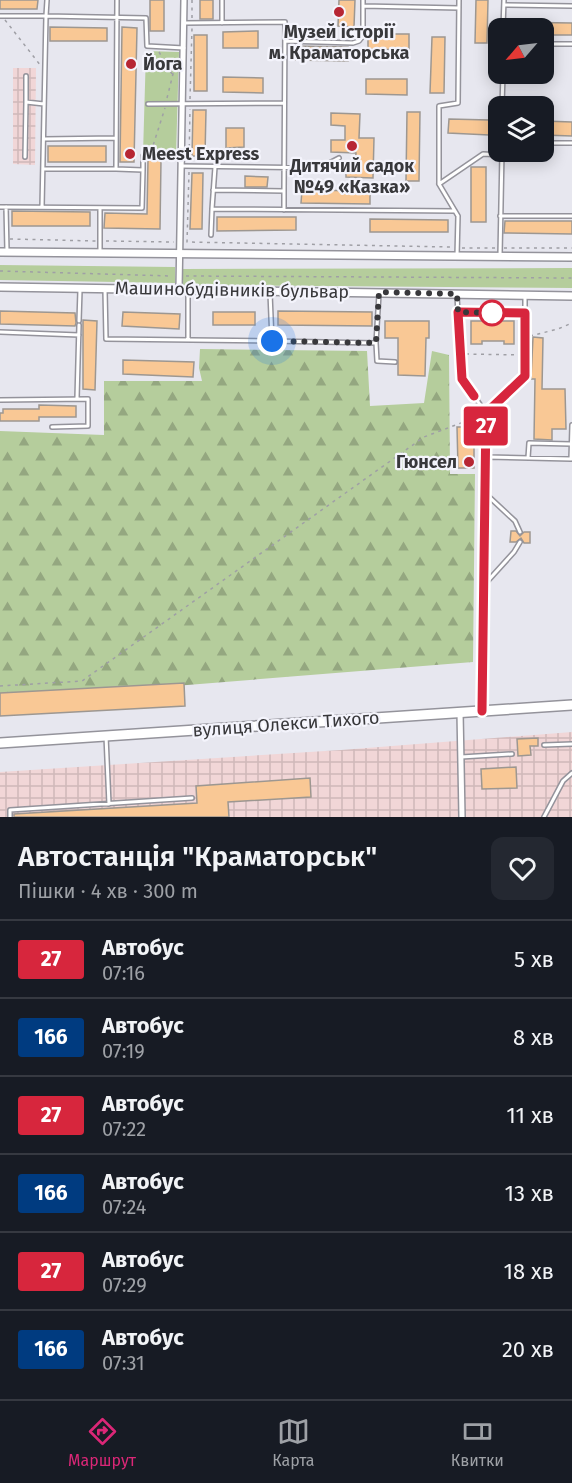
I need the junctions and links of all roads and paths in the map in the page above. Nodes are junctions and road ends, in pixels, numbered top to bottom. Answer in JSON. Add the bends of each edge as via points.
{"nodes":[{"id":1,"x":46,"y":0,"type":"edge"},
{"id":2,"x":117,"y":0,"type":"edge"},
{"id":3,"x":184,"y":0,"type":"edge"},
{"id":4,"x":192,"y":0,"type":"edge"},
{"id":5,"x":222,"y":0,"type":"edge"},
{"id":6,"x":363,"y":0,"type":"edge"},
{"id":7,"x":459,"y":0,"type":"edge"},
{"id":8,"x":504,"y":0,"type":"edge"},
{"id":9,"x":504,"y":5,"type":"junction"},
{"id":10,"x":363,"y":6,"type":"junction"},
{"id":11,"x":572,"y":6,"type":"edge"},
{"id":12,"x":459,"y":8,"type":"junction"},
{"id":13,"x":1,"y":16,"type":"edge"},
{"id":14,"x":46,"y":16,"type":"junction"},
{"id":15,"x":117,"y":18,"type":"junction"},
{"id":16,"x":503,"y":18,"type":"edge"},
{"id":17,"x":184,"y":23,"type":"junction"},
{"id":18,"x":192,"y":23,"type":"junction"},
{"id":19,"x":222,"y":23,"type":"junction"},
{"id":20,"x":285,"y":41,"type":"junction"},
{"id":21,"x":554,"y":44,"type":"edge"},
{"id":22,"x":572,"y":44,"type":"edge"},
{"id":23,"x":155,"y":47,"type":"junction"},
{"id":24,"x":183,"y":48,"type":"junction"},
{"id":25,"x":178,"y":54,"type":"dead end"},
{"id":26,"x":45,"y":72,"type":"junction"},
{"id":27,"x":173,"y":75,"type":"junction"},
{"id":28,"x":26,"y":76,"type":"dead end"},
{"id":29,"x":26,"y":102,"type":"junction"},
{"id":30,"x":284,"y":103,"type":"junction"},
{"id":31,"x":44,"y":104,"type":"junction"},
{"id":32,"x":148,"y":104,"type":"dead end"},
{"id":33,"x":166,"y":104,"type":"junction"},
{"id":34,"x":182,"y":104,"type":"junction"},
{"id":35,"x":190,"y":104,"type":"junction"},
{"id":36,"x":116,"y":138,"type":"junction"},
{"id":37,"x":44,"y":139,"type":"junction"},
{"id":38,"x":554,"y":143,"type":"edge"},
{"id":39,"x":572,"y":143,"type":"edge"},
{"id":40,"x":488,"y":154,"type":"edge"},
{"id":41,"x":149,"y":156,"type":"junction"},
{"id":42,"x":182,"y":156,"type":"junction"},
{"id":43,"x":25,"y":157,"type":"dead end"},
{"id":44,"x":339,"y":158,"type":"dead end"},
{"id":45,"x":502,"y":162,"type":"edge"},
{"id":46,"x":181,"y":166,"type":"junction"},
{"id":47,"x":189,"y":167,"type":"junction"},
{"id":48,"x":215,"y":167,"type":"junction"},
{"id":49,"x":285,"y":168,"type":"junction"},
{"id":50,"x":43,"y":169,"type":"junction"},
{"id":51,"x":116,"y":169,"type":"junction"},
{"id":52,"x":143,"y":170,"type":"junction"},
{"id":53,"x":439,"y":184,"type":"junction"},
{"id":54,"x":213,"y":190,"type":"junction"},
{"id":55,"x":284,"y":191,"type":"junction"},
{"id":56,"x":0,"y":207,"type":"edge"},
{"id":57,"x":6,"y":207,"type":"junction"},
{"id":58,"x":42,"y":207,"type":"junction"},
{"id":59,"x":100,"y":208,"type":"junction"},
{"id":60,"x":212,"y":209,"type":"junction"},
{"id":61,"x":284,"y":210,"type":"junction"},
{"id":62,"x":455,"y":211,"type":"junction"},
{"id":63,"x":500,"y":216,"type":"junction"},
{"id":64,"x":572,"y":216,"type":"edge"},
{"id":65,"x":211,"y":235,"type":"dead end"},
{"id":66,"x":6,"y":239,"type":"junction"},
{"id":67,"x":100,"y":241,"type":"junction"},
{"id":68,"x":174,"y":242,"type":"dead end"},
{"id":69,"x":458,"y":248,"type":"junction"},
{"id":70,"x":500,"y":248,"type":"junction"},
{"id":71,"x":572,"y":248,"type":"edge"},
{"id":72,"x":3,"y":252,"type":"edge"},
{"id":73,"x":100,"y":254,"type":"junction"},
{"id":74,"x":180,"y":255,"type":"junction"},
{"id":75,"x":500,"y":256,"type":"junction"},
{"id":76,"x":457,"y":257,"type":"junction"},
{"id":77,"x":572,"y":257,"type":"edge"},
{"id":78,"x":0,"y":271,"type":"edge"},
{"id":79,"x":179,"y":276,"type":"junction"},
{"id":80,"x":572,"y":278,"type":"edge"},
{"id":81,"x":0,"y":287,"type":"edge"},
{"id":82,"x":80,"y":288,"type":"junction"},
{"id":83,"x":105,"y":288,"type":"junction"},
{"id":84,"x":179,"y":290,"type":"junction"},
{"id":85,"x":188,"y":290,"type":"junction"},
{"id":86,"x":270,"y":291,"type":"junction"},
{"id":87,"x":379,"y":292,"type":"junction"},
{"id":88,"x":457,"y":294,"type":"junction"},
{"id":89,"x":525,"y":295,"type":"junction"},
{"id":90,"x":572,"y":296,"type":"edge"},
{"id":91,"x":458,"y":312,"type":"junction"},
{"id":92,"x":525,"y":313,"type":"junction"},
{"id":93,"x":572,"y":322,"type":"edge"},
{"id":94,"x":0,"y":332,"type":"edge"},
{"id":95,"x":79,"y":335,"type":"junction"},
{"id":96,"x":525,"y":337,"type":"junction"},
{"id":97,"x":188,"y":340,"type":"junction"},
{"id":98,"x":272,"y":341,"type":"junction"},
{"id":99,"x":376,"y":343,"type":"junction"},
{"id":100,"x":461,"y":354,"type":"junction"},
{"id":101,"x":525,"y":355,"type":"junction"},
{"id":102,"x":395,"y":362,"type":"dead end"},
{"id":103,"x":0,"y":399,"type":"edge"},
{"id":104,"x":77,"y":399,"type":"junction"},
{"id":105,"x":486,"y":413,"type":"junction"},
{"id":106,"x":572,"y":425,"type":"edge"},
{"id":107,"x":52,"y":427,"type":"dead end"},
{"id":108,"x":571,"y":444,"type":"edge"},
{"id":109,"x":487,"y":457,"type":"junction"},
{"id":110,"x":528,"y":458,"type":"junction"},
{"id":111,"x":571,"y":459,"type":"edge"},
{"id":112,"x":486,"y":494,"type":"junction"},
{"id":113,"x":520,"y":531,"type":"dead end"},
{"id":114,"x":520,"y":542,"type":"dead end"},
{"id":115,"x":484,"y":585,"type":"junction"},
{"id":116,"x":0,"y":686,"type":"edge"},
{"id":117,"x":572,"y":705,"type":"edge"},
{"id":118,"x":482,"y":711,"type":"junction"},
{"id":119,"x":460,"y":712,"type":"junction"},
{"id":120,"x":106,"y":736,"type":"junction"},
{"id":121,"x":0,"y":743,"type":"edge"},
{"id":122,"x":572,"y":744,"type":"edge"},
{"id":123,"x":544,"y":745,"type":"dead end"},
{"id":124,"x":512,"y":754,"type":"dead end"},
{"id":125,"x":461,"y":757,"type":"junction"},
{"id":126,"x":572,"y":773,"type":"edge"},
{"id":127,"x":192,"y":798,"type":"dead end"},
{"id":128,"x":110,"y":804,"type":"junction"},
{"id":129,"x":10,"y":817,"type":"edge"},
{"id":130,"x":462,"y":817,"type":"edge"},
{"id":131,"x":544,"y":817,"type":"edge"}],
"edges":[{"from":1,"to":14,"type":"lane"},
{"from":2,"to":15,"type":"lane"},
{"from":3,"to":17,"type":"street"},
{"from":4,"to":18,"type":"path"},
{"from":5,"to":19,"type":"lane"},
{"from":6,"to":10,"type":"lane"},
{"from":7,"to":12,"type":"lane"},
{"from":8,"to":9,"type":"lane"},
{"from":9,"to":11,"type":"lane"},
{"from":9,"to":16,"type":"lane"},
{"from":10,"to":12,"type":"lane"},
{"from":10,"to":20,"type":"lane","via":[[363,36],[359,41]]},
{"from":12,"to":53,"type":"lane","via":[[458,103],[439,106]]},
{"from":13,"to":14,"type":"lane"},
{"from":13,"to":26,"type":"path"},
{"from":14,"to":15,"type":"lane"},
{"from":14,"to":26,"type":"lane"},
{"from":15,"to":23,"type":"lane","via":[[146,18],[147,46]]},
{"from":15,"to":36,"type":"lane"},
{"from":17,"to":18,"type":"lane"},
{"from":17,"to":24,"type":"street"},
{"from":18,"to":19,"type":"lane"},
{"from":18,"to":35,"type":"path"},
{"from":19,"to":20,"type":"lane","via":[[285,22]]},
{"from":20,"to":30,"type":"lane"},
{"from":21,"to":22,"type":"lane"},
{"from":23,"to":24,"type":"lane"},
{"from":23,"to":27,"type":"path"},
{"from":24,"to":34,"type":"street"},
{"from":25,"to":27,"type":"path"},
{"from":26,"to":31,"type":"lane"},
{"from":27,"to":33,"type":"path"},
{"from":28,"to":29,"type":"lane"},
{"from":29,"to":31,"type":"lane"},
{"from":29,"to":43,"type":"lane"},
{"from":30,"to":35,"type":"lane"},
{"from":30,"to":49,"type":"lane"},
{"from":31,"to":37,"type":"lane"},
{"from":32,"to":33,"type":"lane"},
{"from":33,"to":34,"type":"lane"},
{"from":33,"to":41,"type":"path"},
{"from":34,"to":35,"type":"lane"},
{"from":34,"to":42,"type":"street"},
{"from":35,"to":47,"type":"path"},
{"from":36,"to":37,"type":"lane"},
{"from":36,"to":51,"type":"lane"},
{"from":37,"to":50,"type":"lane"},
{"from":38,"to":39,"type":"lane"},
{"from":40,"to":53,"type":"lane"},
{"from":41,"to":42,"type":"lane"},
{"from":41,"to":52,"type":"lane","via":[[143,156]]},
{"from":42,"to":46,"type":"street"},
{"from":44,"to":49,"type":"lane","via":[[320,168]]},
{"from":45,"to":63,"type":"lane"},
{"from":46,"to":47,"type":"lane"},
{"from":46,"to":74,"type":"street"},
{"from":47,"to":48,"type":"lane"},
{"from":47,"to":69,"type":"path","via":[[187,243]]},
{"from":48,"to":49,"type":"lane"},
{"from":48,"to":54,"type":"lane"},
{"from":49,"to":55,"type":"lane"},
{"from":50,"to":51,"type":"lane"},
{"from":50,"to":58,"type":"lane"},
{"from":51,"to":52,"type":"lane"},
{"from":52,"to":59,"type":"lane","via":[[142,208]]},
{"from":53,"to":62,"type":"lane"},
{"from":54,"to":55,"type":"lane"},
{"from":54,"to":60,"type":"lane"},
{"from":55,"to":61,"type":"lane"},
{"from":56,"to":57,"type":"lane"},
{"from":57,"to":58,"type":"lane"},
{"from":57,"to":66,"type":"lane"},
{"from":58,"to":59,"type":"lane"},
{"from":59,"to":67,"type":"lane"},
{"from":60,"to":61,"type":"lane"},
{"from":60,"to":65,"type":"lane"},
{"from":61,"to":62,"type":"lane"},
{"from":62,"to":69,"type":"lane"},
{"from":63,"to":64,"type":"lane"},
{"from":63,"to":70,"type":"lane"},
{"from":66,"to":67,"type":"path"},
{"from":66,"to":72,"type":"lane"},
{"from":67,"to":68,"type":"path"},
{"from":67,"to":73,"type":"lane"},
{"from":69,"to":70,"type":"path"},
{"from":69,"to":76,"type":"lane"},
{"from":70,"to":71,"type":"path"},
{"from":70,"to":75,"type":"lane"},
{"from":72,"to":73,"type":"street","name":"Машинобудівників бульвар"},
{"from":73,"to":74,"type":"street","name":"Машинобудівників бульвар"},
{"from":74,"to":76,"type":"street","name":"Машинобудівників бульвар"},
{"from":74,"to":79,"type":"street"},
{"from":75,"to":76,"type":"street","name":"Машинобудівників бульвар"},
{"from":75,"to":77,"type":"street","name":"Машинобудівників бульвар"},
{"from":78,"to":79,"type":"path"},
{"from":79,"to":80,"type":"path"},
{"from":79,"to":84,"type":"street"},
{"from":81,"to":82,"type":"street","name":"Машинобудівників бульвар"},
{"from":82,"to":83,"type":"street","name":"Машинобудівників бульвар"},
{"from":82,"to":95,"type":"lane"},
{"from":83,"to":84,"type":"street","name":"Машинобудівників бульвар"},
{"from":83,"to":97,"type":"lane","via":[[106,339]]},
{"from":84,"to":85,"type":"street","name":"Машинобудівників бульвар"},
{"from":85,"to":86,"type":"street","name":"Машинобудівників бульвар"},
{"from":85,"to":97,"type":"lane"},
{"from":86,"to":87,"type":"street","name":"Машинобудівників бульвар"},
{"from":86,"to":98,"type":"lane"},
{"from":87,"to":88,"type":"street","name":"Машинобудівників бульвар"},
{"from":87,"to":99,"type":"lane"},
{"from":88,"to":89,"type":"street","name":"Машинобудівників бульвар"},
{"from":88,"to":91,"type":"lane"},
{"from":89,"to":90,"type":"street","name":"Машинобудівників бульвар"},
{"from":89,"to":92,"type":"lane"},
{"from":91,"to":92,"type":"lane"},
{"from":91,"to":100,"type":"lane"},
{"from":92,"to":96,"type":"lane"},
{"from":93,"to":96,"type":"path"},
{"from":94,"to":95,"type":"lane"},
{"from":95,"to":104,"type":"lane"},
{"from":96,"to":101,"type":"lane"},
{"from":97,"to":98,"type":"lane"},
{"from":98,"to":99,"type":"lane"},
{"from":99,"to":102,"type":"lane","via":[[378,361]]},
{"from":100,"to":101,"type":"path"},
{"from":100,"to":105,"type":"lane","via":[[462,379]]},
{"from":101,"to":105,"type":"lane","via":[[525,376]]},
{"from":103,"to":104,"type":"lane"},
{"from":104,"to":107,"type":"lane","via":[[88,399],[88,426]]},
{"from":105,"to":109,"type":"lane"},
{"from":105,"to":116,"type":"path","via":[[424,437],[82,681]]},
{"from":106,"to":108,"type":"lane"},
{"from":108,"to":110,"type":"lane","via":[[528,442]]},
{"from":108,"to":111,"type":"lane"},
{"from":109,"to":110,"type":"lane"},
{"from":109,"to":112,"type":"lane"},
{"from":110,"to":111,"type":"lane"},
{"from":112,"to":113,"type":"lane","via":[[515,521]]},
{"from":112,"to":115,"type":"lane"},
{"from":114,"to":115,"type":"lane"},
{"from":115,"to":118,"type":"lane"},
{"from":117,"to":118,"type":"main road","name":"вулиця Олекси Тихого"},
{"from":118,"to":119,"type":"main road","name":"вулиця Олекси Тихого"},
{"from":119,"to":120,"type":"main road","name":"вулиця Олекси Тихого"},
{"from":119,"to":125,"type":"street"},
{"from":120,"to":121,"type":"main road","name":"вулиця Олекси Тихого"},
{"from":120,"to":128,"type":"lane"},
{"from":122,"to":123,"type":"lane"},
{"from":124,"to":125,"type":"lane"},
{"from":125,"to":130,"type":"street"},
{"from":126,"to":131,"type":"lane"},
{"from":127,"to":128,"type":"lane"},
{"from":128,"to":129,"type":"lane","via":[[9,810]]}]}
